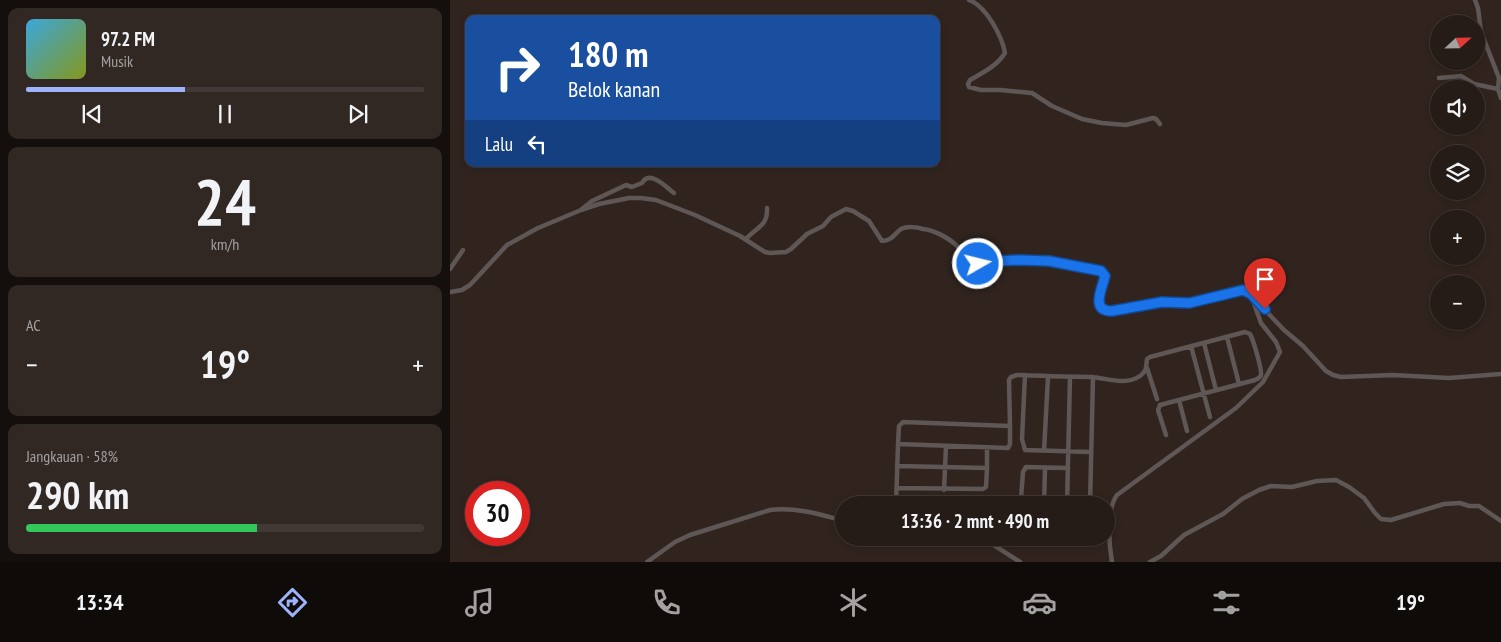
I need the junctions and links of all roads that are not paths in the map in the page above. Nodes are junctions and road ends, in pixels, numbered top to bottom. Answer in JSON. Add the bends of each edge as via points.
{"nodes":[{"id":1,"x":969,"y":0,"type":"edge"},
{"id":2,"x":1475,"y":0,"type":"edge"},
{"id":3,"x":1439,"y":78,"type":"dead end"},
{"id":4,"x":1498,"y":89,"type":"junction"},
{"id":5,"x":1501,"y":98,"type":"edge"},
{"id":6,"x":1160,"y":124,"type":"dead end"},
{"id":7,"x":674,"y":193,"type":"dead end"},
{"id":8,"x":767,"y":208,"type":"dead end"},
{"id":9,"x":581,"y":210,"type":"junction"},
{"id":10,"x":746,"y":239,"type":"junction"},
{"id":11,"x":463,"y":250,"type":"dead end"},
{"id":12,"x":450,"y":269,"type":"edge"},
{"id":13,"x":450,"y":292,"type":"edge"},
{"id":14,"x":1252,"y":296,"type":"junction"},
{"id":15,"x":1227,"y":337,"type":"junction"},
{"id":16,"x":1204,"y":343,"type":"junction"},
{"id":17,"x":1191,"y":346,"type":"junction"},
{"id":18,"x":1147,"y":368,"type":"junction"},
{"id":19,"x":1501,"y":374,"type":"edge"},
{"id":20,"x":1025,"y":376,"type":"junction"},
{"id":21,"x":1048,"y":376,"type":"junction"},
{"id":22,"x":1070,"y":377,"type":"junction"},
{"id":23,"x":1093,"y":377,"type":"junction"},
{"id":24,"x":1239,"y":384,"type":"junction"},
{"id":25,"x":1216,"y":390,"type":"junction"},
{"id":26,"x":1203,"y":393,"type":"junction"},
{"id":27,"x":1156,"y":399,"type":"dead end"},
{"id":28,"x":1179,"y":400,"type":"junction"},
{"id":29,"x":1210,"y":417,"type":"dead end"},
{"id":30,"x":1010,"y":426,"type":"junction"},
{"id":31,"x":1188,"y":431,"type":"dead end"},
{"id":32,"x":1166,"y":435,"type":"dead end"},
{"id":33,"x":898,"y":444,"type":"junction"},
{"id":34,"x":946,"y":446,"type":"junction"},
{"id":35,"x":988,"y":448,"type":"junction"},
{"id":36,"x":1044,"y":451,"type":"junction"},
{"id":37,"x":1068,"y":452,"type":"junction"},
{"id":38,"x":1091,"y":452,"type":"junction"},
{"id":39,"x":897,"y":466,"type":"junction"},
{"id":40,"x":946,"y":468,"type":"junction"},
{"id":41,"x":987,"y":468,"type":"junction"},
{"id":42,"x":1045,"y":468,"type":"junction"},
{"id":43,"x":1068,"y":468,"type":"junction"},
{"id":44,"x":897,"y":488,"type":"junction"},
{"id":45,"x":944,"y":490,"type":"junction"},
{"id":46,"x":897,"y":496,"type":"edge"},
{"id":47,"x":1021,"y":496,"type":"edge"},
{"id":48,"x":1044,"y":496,"type":"edge"},
{"id":49,"x":1068,"y":496,"type":"edge"},
{"id":50,"x":1090,"y":496,"type":"edge"},
{"id":51,"x":835,"y":519,"type":"edge"},
{"id":52,"x":1501,"y":521,"type":"edge"},
{"id":53,"x":995,"y":546,"type":"edge"},
{"id":54,"x":647,"y":562,"type":"edge"},
{"id":55,"x":1020,"y":562,"type":"edge"},
{"id":56,"x":1112,"y":562,"type":"edge"},
{"id":57,"x":1150,"y":562,"type":"edge"}],
"edges":[{"from":1,"to":6,"type":"street","via":[[979,5],[990,20],[1006,53],[970,80],[969,87],[1032,93],[1082,119],[1102,123],[1126,125],[1153,118]]},
{"from":2,"to":4,"type":"street","via":[[1481,32],[1499,78]]},
{"from":3,"to":4,"type":"street","via":[[1461,76],[1474,84]]},
{"from":4,"to":5,"type":"street"},
{"from":7,"to":9,"type":"street","via":[[658,180],[647,178],[633,187],[626,185],[592,201]]},
{"from":8,"to":10,"type":"street","via":[[763,225]]},
{"from":9,"to":10,"type":"street","via":[[629,198],[650,199]]},
{"from":9,"to":13,"type":"street","via":[[514,240],[470,286]]},
{"from":10,"to":14,"type":"street","via":[[765,252],[786,252],[831,217],[848,209],[869,221],[882,241],[888,241],[904,228],[924,229],[955,245],[973,263],[1049,261],[1101,271],[1105,276],[1099,304],[1106,311],[1162,302],[1189,303],[1238,291],[1247,291]]},
{"from":11,"to":12,"type":"street"},
{"from":14,"to":19,"type":"street","via":[[1333,375],[1449,378]]},
{"from":14,"to":56,"type":"street","via":[[1261,323],[1280,352],[1263,382],[1236,408],[1117,495],[1112,506],[1109,537]]},
{"from":15,"to":16,"type":"street"},
{"from":15,"to":24,"type":"street"},
{"from":15,"to":24,"type":"street","via":[[1248,332],[1254,342],[1261,375]]},
{"from":16,"to":17,"type":"street"},
{"from":16,"to":25,"type":"street"},
{"from":17,"to":18,"type":"street","via":[[1150,356]]},
{"from":17,"to":26,"type":"street"},
{"from":18,"to":23,"type":"street","via":[[1140,376],[1127,380]]},
{"from":18,"to":27,"type":"street"},
{"from":20,"to":21,"type":"street"},
{"from":20,"to":30,"type":"street","via":[[1010,378]]},
{"from":20,"to":36,"type":"street","via":[[1022,443],[1025,450]]},
{"from":21,"to":22,"type":"street"},
{"from":21,"to":36,"type":"street"},
{"from":22,"to":23,"type":"street"},
{"from":22,"to":37,"type":"street"},
{"from":23,"to":38,"type":"street"},
{"from":24,"to":25,"type":"street"},
{"from":25,"to":26,"type":"street"},
{"from":26,"to":28,"type":"street"},
{"from":26,"to":29,"type":"street"},
{"from":28,"to":31,"type":"street"},
{"from":28,"to":32,"type":"street","via":[[1159,406]]},
{"from":30,"to":33,"type":"street","via":[[904,422],[899,426]]},
{"from":30,"to":35,"type":"street","via":[[1008,448]]},
{"from":33,"to":34,"type":"street"},
{"from":33,"to":39,"type":"street"},
{"from":34,"to":35,"type":"street"},
{"from":34,"to":40,"type":"street"},
{"from":35,"to":41,"type":"street"},
{"from":36,"to":37,"type":"street"},
{"from":37,"to":38,"type":"street"},
{"from":37,"to":43,"type":"street"},
{"from":38,"to":50,"type":"street"},
{"from":39,"to":40,"type":"street"},
{"from":39,"to":44,"type":"street"},
{"from":40,"to":41,"type":"street"},
{"from":40,"to":45,"type":"street"},
{"from":41,"to":45,"type":"street","via":[[985,489]]},
{"from":42,"to":43,"type":"street"},
{"from":42,"to":47,"type":"street","via":[[1024,469]]},
{"from":42,"to":48,"type":"street"},
{"from":43,"to":49,"type":"street"},
{"from":44,"to":45,"type":"street"},
{"from":44,"to":46,"type":"street"},
{"from":51,"to":54,"type":"street","via":[[793,509],[770,510],[690,535]]},
{"from":52,"to":57,"type":"street","via":[[1479,506],[1460,503],[1444,504],[1386,520],[1375,514],[1357,492],[1336,480],[1292,487],[1271,486],[1242,499],[1223,514],[1184,535]]},
{"from":53,"to":55,"type":"street"}]}
